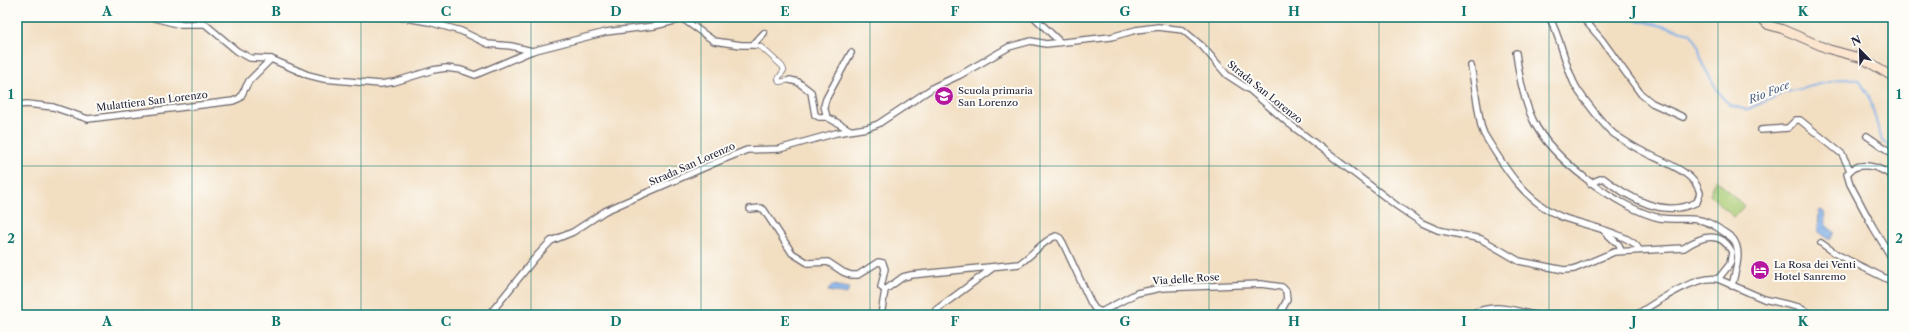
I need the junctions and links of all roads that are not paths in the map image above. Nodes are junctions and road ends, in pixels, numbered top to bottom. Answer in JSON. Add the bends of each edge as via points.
{"nodes":[{"id":1,"x":152,"y":17,"type":"edge"},
{"id":2,"x":400,"y":17,"type":"edge"},
{"id":3,"x":1034,"y":17,"type":"edge"},
{"id":4,"x":1549,"y":17,"type":"edge"},
{"id":5,"x":1582,"y":17,"type":"edge"},
{"id":6,"x":1760,"y":17,"type":"edge"},
{"id":7,"x":764,"y":33,"type":"dead end"},
{"id":8,"x":1060,"y":42,"type":"junction"},
{"id":9,"x":753,"y":45,"type":"junction"},
{"id":10,"x":532,"y":51,"type":"junction"},
{"id":11,"x":851,"y":52,"type":"dead end"},
{"id":12,"x":1516,"y":53,"type":"dead end"},
{"id":13,"x":271,"y":59,"type":"junction"},
{"id":14,"x":1471,"y":66,"type":"dead end"},
{"id":15,"x":1893,"y":78,"type":"edge"},
{"id":16,"x":790,"y":80,"type":"joint"},
{"id":17,"x":17,"y":105,"type":"edge"},
{"id":18,"x":826,"y":117,"type":"junction"},
{"id":19,"x":1683,"y":117,"type":"dead end"},
{"id":20,"x":850,"y":130,"type":"junction"},
{"id":21,"x":1761,"y":130,"type":"dead end"},
{"id":22,"x":1867,"y":136,"type":"dead end"},
{"id":23,"x":1893,"y":154,"type":"edge"},
{"id":24,"x":1850,"y":170,"type":"junction"},
{"id":25,"x":1893,"y":177,"type":"edge"},
{"id":26,"x":1590,"y":183,"type":"junction"},
{"id":27,"x":750,"y":209,"type":"dead end"},
{"id":28,"x":1604,"y":231,"type":"junction"},
{"id":29,"x":1820,"y":243,"type":"dead end"},
{"id":30,"x":1639,"y":250,"type":"junction"},
{"id":31,"x":1621,"y":251,"type":"junction"},
{"id":32,"x":1893,"y":260,"type":"edge"},
{"id":33,"x":996,"y":265,"type":"junction"},
{"id":34,"x":1718,"y":279,"type":"junction"},
{"id":35,"x":1893,"y":282,"type":"edge"},
{"id":36,"x":1732,"y":286,"type":"junction"},
{"id":37,"x":885,"y":290,"type":"junction"},
{"id":38,"x":489,"y":315,"type":"edge"},
{"id":39,"x":881,"y":315,"type":"edge"},
{"id":40,"x":935,"y":315,"type":"edge"},
{"id":41,"x":1279,"y":315,"type":"edge"},
{"id":42,"x":1469,"y":315,"type":"edge"},
{"id":43,"x":1534,"y":315,"type":"edge"},
{"id":44,"x":1636,"y":315,"type":"edge"},
{"id":45,"x":1812,"y":315,"type":"edge"}],
"edges":[{"from":1,"to":13,"type":"street","via":[[177,24],[205,24],[250,58]]},
{"from":2,"to":10,"type":"street","via":[[461,31],[488,44]]},
{"from":3,"to":8,"type":"street"},
{"from":4,"to":26,"type":"street","via":[[1576,87],[1604,124],[1623,140],[1684,173],[1697,185],[1700,193],[1697,202],[1693,204],[1668,208],[1644,203],[1624,194],[1603,178]]},
{"from":5,"to":19,"type":"street","via":[[1641,94],[1652,103]]},
{"from":6,"to":15,"type":"main road","via":[[1768,25],[1828,49],[1861,58]]},
{"from":7,"to":9,"type":"street"},
{"from":8,"to":20,"type":"street","name":"Strada San Lorenzo","via":[[1031,42],[1009,46],[934,87],[878,124]]},
{"from":8,"to":31,"type":"street","name":"Strada San Lorenzo","via":[[1111,37],[1158,27],[1183,30],[1203,47],[1228,75],[1397,206],[1422,222],[1438,230],[1481,239],[1519,261],[1564,270],[1574,269]]},
{"from":9,"to":10,"type":"street","via":[[714,41],[683,19],[654,26],[606,32]]},
{"from":9,"to":16,"type":"street","via":[[761,47],[782,66],[784,70],[778,79],[779,82]]},
{"from":10,"to":13,"type":"street","via":[[475,75],[446,68],[380,84],[324,79]]},
{"from":11,"to":18,"type":"street","via":[[826,99]]},
{"from":12,"to":26,"type":"street","via":[[1524,99],[1533,122],[1549,144]]},
{"from":13,"to":17,"type":"street","name":"Mulattiera San Lorenzo","via":[[249,81],[240,98],[233,101],[88,119],[53,107]]},
{"from":14,"to":28,"type":"street","via":[[1480,126],[1519,186],[1546,210],[1562,218]]},
{"from":16,"to":18,"type":"street","via":[[798,82],[811,92],[815,115]]},
{"from":18,"to":20,"type":"street"},
{"from":20,"to":38,"type":"street","name":"Strada San Lorenzo","via":[[779,149],[747,150],[605,211],[573,232],[551,241]]},
{"from":21,"to":24,"type":"street","via":[[1788,128],[1796,120],[1800,120],[1842,154]]},
{"from":22,"to":23,"type":"street"},
{"from":24,"to":25,"type":"street","via":[[1859,166],[1878,167]]},
{"from":24,"to":32,"type":"street","via":[[1847,174],[1850,184]]},
{"from":26,"to":36,"type":"street","via":[[1632,208],[1660,218],[1700,219],[1729,235],[1739,254]]},
{"from":27,"to":37,"type":"street","via":[[764,210],[792,253],[808,263],[828,262],[843,272],[858,275],[878,262],[883,263],[885,269],[881,287]]},
{"from":28,"to":30,"type":"street","via":[[1630,240],[1638,245]]},
{"from":28,"to":31,"type":"street","via":[[1619,244]]},
{"from":29,"to":35,"type":"street","via":[[1838,255]]},
{"from":30,"to":31,"type":"street","name":"Strada San Lorenzo"},
{"from":30,"to":34,"type":"street","name":"Strada San Lorenzo","via":[[1684,248],[1697,240],[1715,237],[1729,245],[1732,256],[1730,264]]},
{"from":33,"to":37,"type":"street","name":"Via delle Rose","via":[[911,274]]},
{"from":33,"to":40,"type":"street","via":[[948,300],[936,310]]},
{"from":33,"to":41,"type":"street","name":"Via delle Rose","via":[[1019,264],[1050,238],[1056,236],[1060,238],[1091,303],[1101,312],[1137,293],[1161,288],[1261,284],[1282,287],[1286,291],[1286,300]]},
{"from":34,"to":36,"type":"street"},
{"from":34,"to":44,"type":"street","via":[[1711,278],[1699,282]]},
{"from":36,"to":45,"type":"street","via":[[1764,299],[1798,307]]},
{"from":37,"to":39,"type":"street"},
{"from":42,"to":43,"type":"street","via":[[1495,307]]}]}
